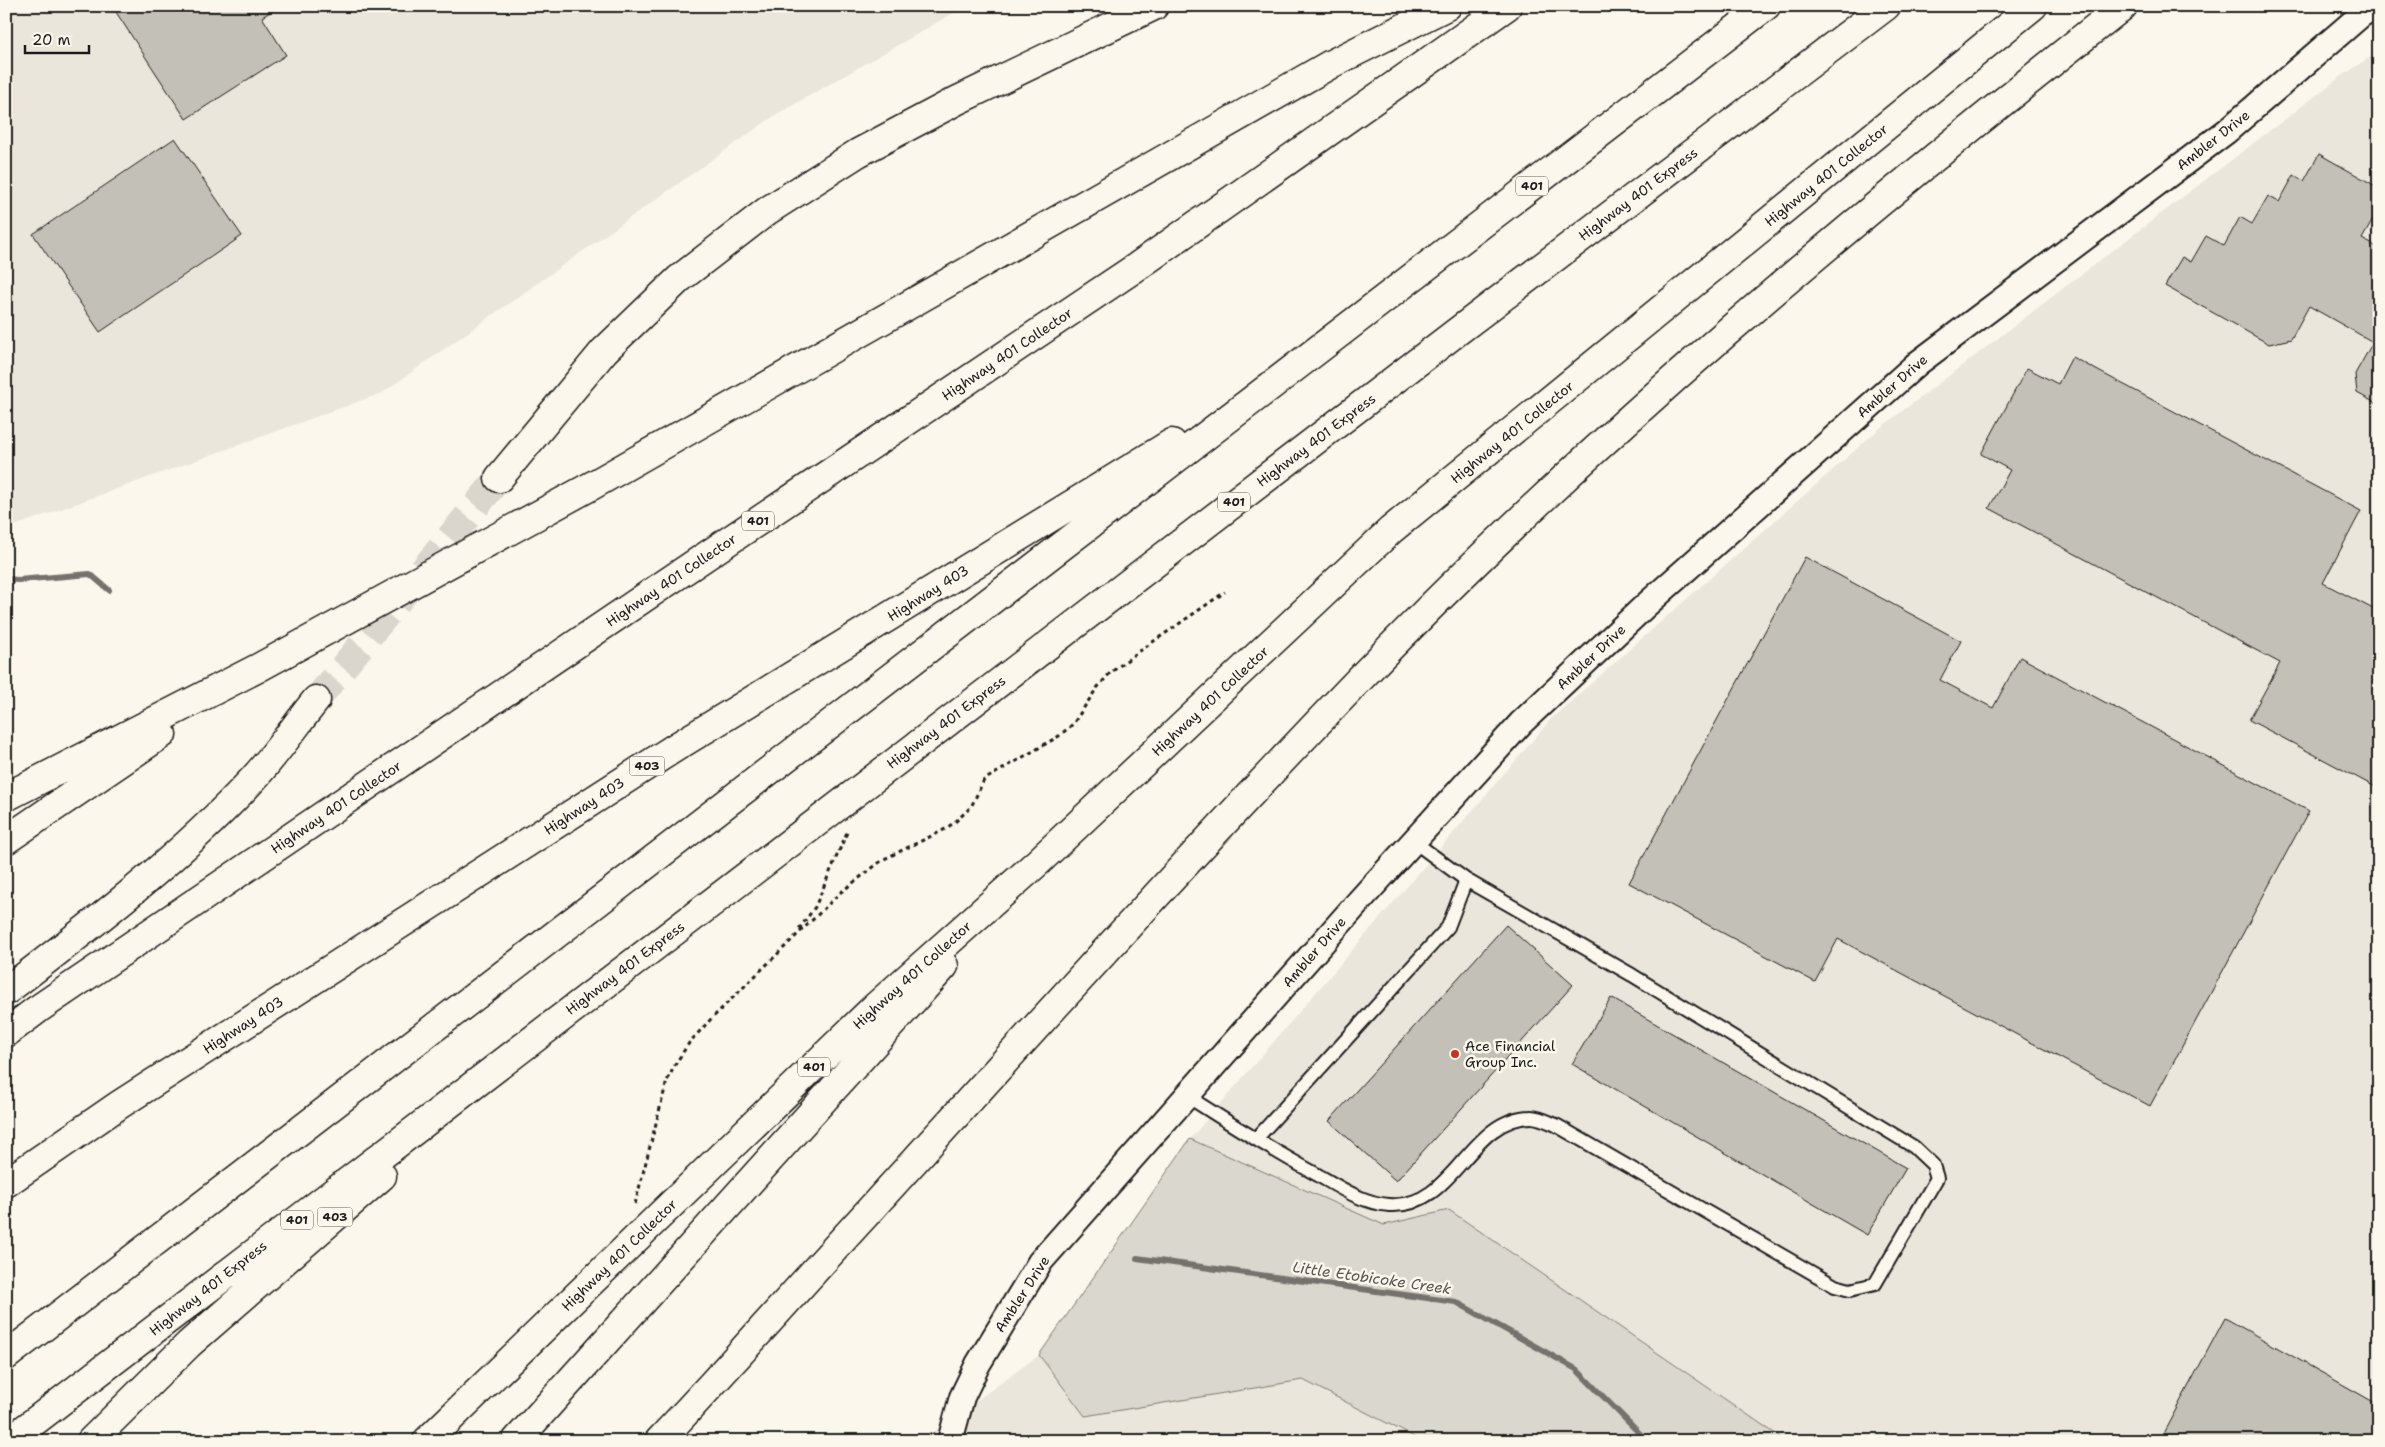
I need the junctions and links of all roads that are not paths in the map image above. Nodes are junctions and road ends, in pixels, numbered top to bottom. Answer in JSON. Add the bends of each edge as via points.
{"nodes":[{"id":1,"x":1154,"y":6,"type":"edge"},
{"id":2,"x":1447,"y":6,"type":"edge"},
{"id":3,"x":1507,"y":6,"type":"edge"},
{"id":4,"x":1766,"y":6,"type":"edge"},
{"id":5,"x":1886,"y":6,"type":"edge"},
{"id":6,"x":2033,"y":6,"type":"edge"},
{"id":7,"x":2123,"y":6,"type":"edge"},
{"id":8,"x":2375,"y":6,"type":"edge"},
{"id":9,"x":1298,"y":365,"type":"junction"},
{"id":10,"x":498,"y":478,"type":"tunnel mouth"},
{"id":11,"x":258,"y":668,"type":"junction"},
{"id":12,"x":316,"y":700,"type":"tunnel mouth"},
{"id":13,"x":6,"y":797,"type":"edge"},
{"id":14,"x":6,"y":840,"type":"edge"},
{"id":15,"x":1413,"y":841,"type":"junction"},
{"id":16,"x":1038,"y":862,"type":"junction"},
{"id":17,"x":1466,"y":880,"type":"junction"},
{"id":18,"x":6,"y":992,"type":"edge"},
{"id":19,"x":584,"y":999,"type":"junction"},
{"id":20,"x":6,"y":1033,"type":"edge"},
{"id":21,"x":1186,"y":1096,"type":"junction"},
{"id":22,"x":1256,"y":1140,"type":"junction"},
{"id":23,"x":6,"y":1183,"type":"edge"},
{"id":24,"x":6,"y":1356,"type":"edge"},
{"id":25,"x":9,"y":1441,"type":"edge"},
{"id":26,"x":91,"y":1441,"type":"edge"},
{"id":27,"x":427,"y":1441,"type":"edge"},
{"id":28,"x":516,"y":1441,"type":"edge"},
{"id":29,"x":659,"y":1441,"type":"edge"},
{"id":30,"x":950,"y":1441,"type":"edge"}],
"edges":[{"from":1,"to":10,"type":"highway","via":[[956,101],[866,149],[767,211],[679,279],[604,351]]},
{"from":2,"to":11,"type":"highway","via":[[1331,64],[593,485]]},
{"from":3,"to":20,"type":"highway","name":"Highway 401 Collector","number":"401","via":[[1138,266]]},
{"from":4,"to":9,"type":"highway","number":"401"},
{"from":5,"to":19,"type":"highway","name":"Highway 401 Express","number":"401"},
{"from":6,"to":16,"type":"highway","name":"Highway 401 Collector","number":"401","via":[[1391,530]]},
{"from":7,"to":29,"type":"highway","via":[[1951,142],[1715,344],[1536,505],[1332,708]]},
{"from":8,"to":15,"type":"street","name":"Ambler Drive","via":[[2227,130],[1918,363],[1581,665],[1521,723]]},
{"from":9,"to":23,"type":"highway","name":"Highway 403","number":"403","via":[[676,747],[119,1105]]},
{"from":9,"to":24,"type":"highway","number":"401"},
{"from":11,"to":13,"type":"highway"},
{"from":11,"to":14,"type":"highway"},
{"from":12,"to":18,"type":"highway","via":[[255,777],[201,832]]},
{"from":15,"to":17,"type":"lane"},
{"from":15,"to":21,"type":"street","name":"Ambler Drive"},
{"from":16,"to":27,"type":"highway","name":"Highway 401 Collector","number":"401","via":[[874,1008]]},
{"from":16,"to":28,"type":"highway"},
{"from":17,"to":22,"type":"lane","via":[[1448,927]]},
{"from":17,"to":22,"type":"lane","via":[[1632,975],[1905,1141],[1933,1165],[1936,1178],[1875,1284],[1850,1290],[1835,1286],[1556,1125],[1533,1117],[1513,1119],[1500,1127],[1474,1147],[1455,1172],[1431,1193],[1392,1205],[1358,1198]]},
{"from":19,"to":25,"type":"highway","name":"Highway 401 Express","number":"401"},
{"from":19,"to":26,"type":"highway","number":"403","via":[[189,1344]]},
{"from":21,"to":22,"type":"lane"},
{"from":21,"to":30,"type":"street","name":"Ambler Drive","via":[[1040,1262],[978,1364],[962,1396]]}]}
